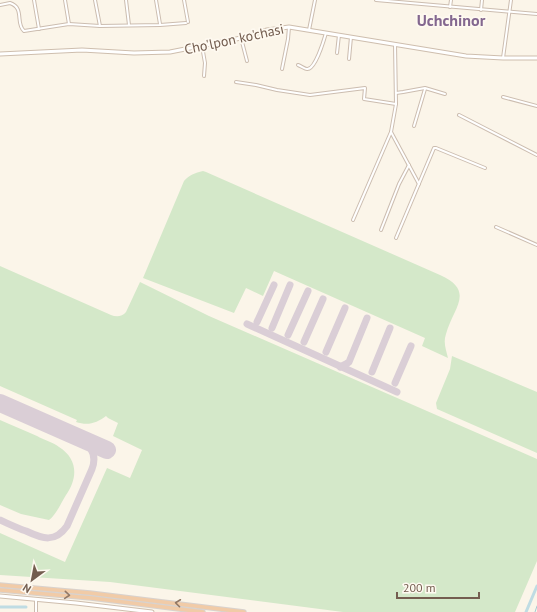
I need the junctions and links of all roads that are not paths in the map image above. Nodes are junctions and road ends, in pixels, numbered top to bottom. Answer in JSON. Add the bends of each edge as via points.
{"nodes":[{"id":1,"x":34,"y":0,"type":"edge"},
{"id":2,"x":65,"y":0,"type":"edge"},
{"id":3,"x":95,"y":0,"type":"edge"},
{"id":4,"x":126,"y":0,"type":"edge"},
{"id":5,"x":156,"y":0,"type":"edge"},
{"id":6,"x":184,"y":0,"type":"edge"},
{"id":7,"x":315,"y":0,"type":"edge"},
{"id":8,"x":376,"y":0,"type":"edge"},
{"id":9,"x":421,"y":0,"type":"edge"},
{"id":10,"x":451,"y":0,"type":"edge"},
{"id":11,"x":482,"y":0,"type":"edge"},
{"id":12,"x":511,"y":0,"type":"edge"},
{"id":13,"x":421,"y":4,"type":"junction"},
{"id":14,"x":0,"y":5,"type":"edge"},
{"id":15,"x":450,"y":7,"type":"junction"},
{"id":16,"x":481,"y":10,"type":"junction"},
{"id":17,"x":510,"y":12,"type":"junction"},
{"id":18,"x":537,"y":14,"type":"edge"},
{"id":19,"x":69,"y":24,"type":"junction"},
{"id":20,"x":129,"y":25,"type":"junction"},
{"id":21,"x":160,"y":25,"type":"junction"},
{"id":22,"x":100,"y":26,"type":"junction"},
{"id":23,"x":289,"y":27,"type":"junction"},
{"id":24,"x":39,"y":29,"type":"junction"},
{"id":25,"x":309,"y":30,"type":"junction"},
{"id":26,"x":326,"y":33,"type":"junction"},
{"id":27,"x":339,"y":35,"type":"junction"},
{"id":28,"x":351,"y":37,"type":"junction"},
{"id":29,"x":241,"y":38,"type":"junction"},
{"id":30,"x":395,"y":44,"type":"junction"},
{"id":31,"x":202,"y":46,"type":"junction"},
{"id":32,"x":337,"y":53,"type":"dead end"},
{"id":33,"x":0,"y":54,"type":"edge"},
{"id":34,"x":503,"y":58,"type":"junction"},
{"id":35,"x":537,"y":58,"type":"edge"},
{"id":36,"x":349,"y":59,"type":"dead end"},
{"id":37,"x":246,"y":61,"type":"dead end"},
{"id":38,"x":298,"y":65,"type":"dead end"},
{"id":39,"x":282,"y":69,"type":"dead end"},
{"id":40,"x":204,"y":76,"type":"dead end"},
{"id":41,"x":236,"y":82,"type":"dead end"},
{"id":42,"x":425,"y":88,"type":"junction"},
{"id":43,"x":396,"y":92,"type":"junction"},
{"id":44,"x":445,"y":94,"type":"dead end"},
{"id":45,"x":503,"y":97,"type":"dead end"},
{"id":46,"x":396,"y":104,"type":"junction"},
{"id":47,"x":537,"y":106,"type":"edge"},
{"id":48,"x":459,"y":115,"type":"dead end"},
{"id":49,"x":414,"y":126,"type":"dead end"},
{"id":50,"x":391,"y":132,"type":"junction"},
{"id":51,"x":537,"y":155,"type":"edge"},
{"id":52,"x":409,"y":164,"type":"junction"},
{"id":53,"x":485,"y":168,"type":"dead end"},
{"id":54,"x":419,"y":184,"type":"junction"},
{"id":55,"x":353,"y":220,"type":"dead end"},
{"id":56,"x":496,"y":227,"type":"dead end"},
{"id":57,"x":381,"y":230,"type":"dead end"},
{"id":58,"x":396,"y":238,"type":"dead end"},
{"id":59,"x":537,"y":245,"type":"edge"},
{"id":60,"x":0,"y":585,"type":"edge"},
{"id":61,"x":0,"y":590,"type":"edge"},
{"id":62,"x":0,"y":596,"type":"edge"},
{"id":63,"x":36,"y":599,"type":"junction"},
{"id":64,"x":36,"y":612,"type":"edge"},
{"id":65,"x":152,"y":612,"type":"edge"},
{"id":66,"x":203,"y":612,"type":"edge"},
{"id":67,"x":244,"y":612,"type":"edge"}],
"edges":[{"from":1,"to":24,"type":"street"},
{"from":2,"to":19,"type":"street"},
{"from":3,"to":22,"type":"street"},
{"from":4,"to":20,"type":"street"},
{"from":5,"to":21,"type":"street"},
{"from":6,"to":21,"type":"street","via":[[187,22]]},
{"from":7,"to":25,"type":"street"},
{"from":8,"to":13,"type":"street"},
{"from":9,"to":13,"type":"street"},
{"from":10,"to":15,"type":"street"},
{"from":11,"to":16,"type":"street"},
{"from":12,"to":17,"type":"street"},
{"from":13,"to":15,"type":"street"},
{"from":14,"to":24,"type":"street","via":[[10,3],[16,6],[22,30]]},
{"from":15,"to":16,"type":"street"},
{"from":16,"to":17,"type":"street"},
{"from":17,"to":18,"type":"street"},
{"from":17,"to":34,"type":"street"},
{"from":19,"to":22,"type":"street"},
{"from":19,"to":24,"type":"street"},
{"from":20,"to":21,"type":"street"},
{"from":20,"to":22,"type":"street"},
{"from":23,"to":25,"type":"main road","name":"Cho'lpon ko'chasi"},
{"from":23,"to":29,"type":"main road","name":"Cho'lpon ko'chasi"},
{"from":23,"to":39,"type":"street"},
{"from":25,"to":26,"type":"main road","name":"Cho'lpon ko'chasi"},
{"from":26,"to":27,"type":"main road","name":"Cho'lpon ko'chasi"},
{"from":26,"to":38,"type":"street","via":[[312,66],[307,69]]},
{"from":27,"to":28,"type":"main road","name":"Cho'lpon ko'chasi"},
{"from":27,"to":32,"type":"street"},
{"from":28,"to":30,"type":"main road","name":"Cho'lpon ko'chasi"},
{"from":28,"to":36,"type":"street"},
{"from":29,"to":31,"type":"main road","name":"Cho'lpon ko'chasi"},
{"from":29,"to":37,"type":"street"},
{"from":30,"to":34,"type":"main road","name":"Cho'lpon ko'chasi","via":[[466,56]]},
{"from":30,"to":43,"type":"street"},
{"from":31,"to":33,"type":"main road","name":"Cho'lpon ko'chasi","via":[[151,53],[82,50]]},
{"from":31,"to":40,"type":"street"},
{"from":34,"to":35,"type":"main road","name":"Cho'lpon ko'chasi"},
{"from":41,"to":46,"type":"street","via":[[310,95],[364,88],[364,99]]},
{"from":42,"to":43,"type":"street"},
{"from":42,"to":44,"type":"street"},
{"from":42,"to":49,"type":"street"},
{"from":43,"to":46,"type":"street"},
{"from":45,"to":47,"type":"street"},
{"from":46,"to":50,"type":"street"},
{"from":48,"to":51,"type":"street"},
{"from":50,"to":52,"type":"street"},
{"from":50,"to":55,"type":"street"},
{"from":52,"to":54,"type":"street"},
{"from":52,"to":57,"type":"street"},
{"from":53,"to":54,"type":"street","via":[[434,148]]},
{"from":54,"to":58,"type":"street"},
{"from":56,"to":59,"type":"street"},
{"from":67,"to":60,"type":"highway","one_way":true},
{"from":61,"to":66,"type":"highway","one_way":true},
{"from":62,"to":63,"type":"main road"},
{"from":63,"to":64,"type":"street"},
{"from":63,"to":65,"type":"main road"}]}
